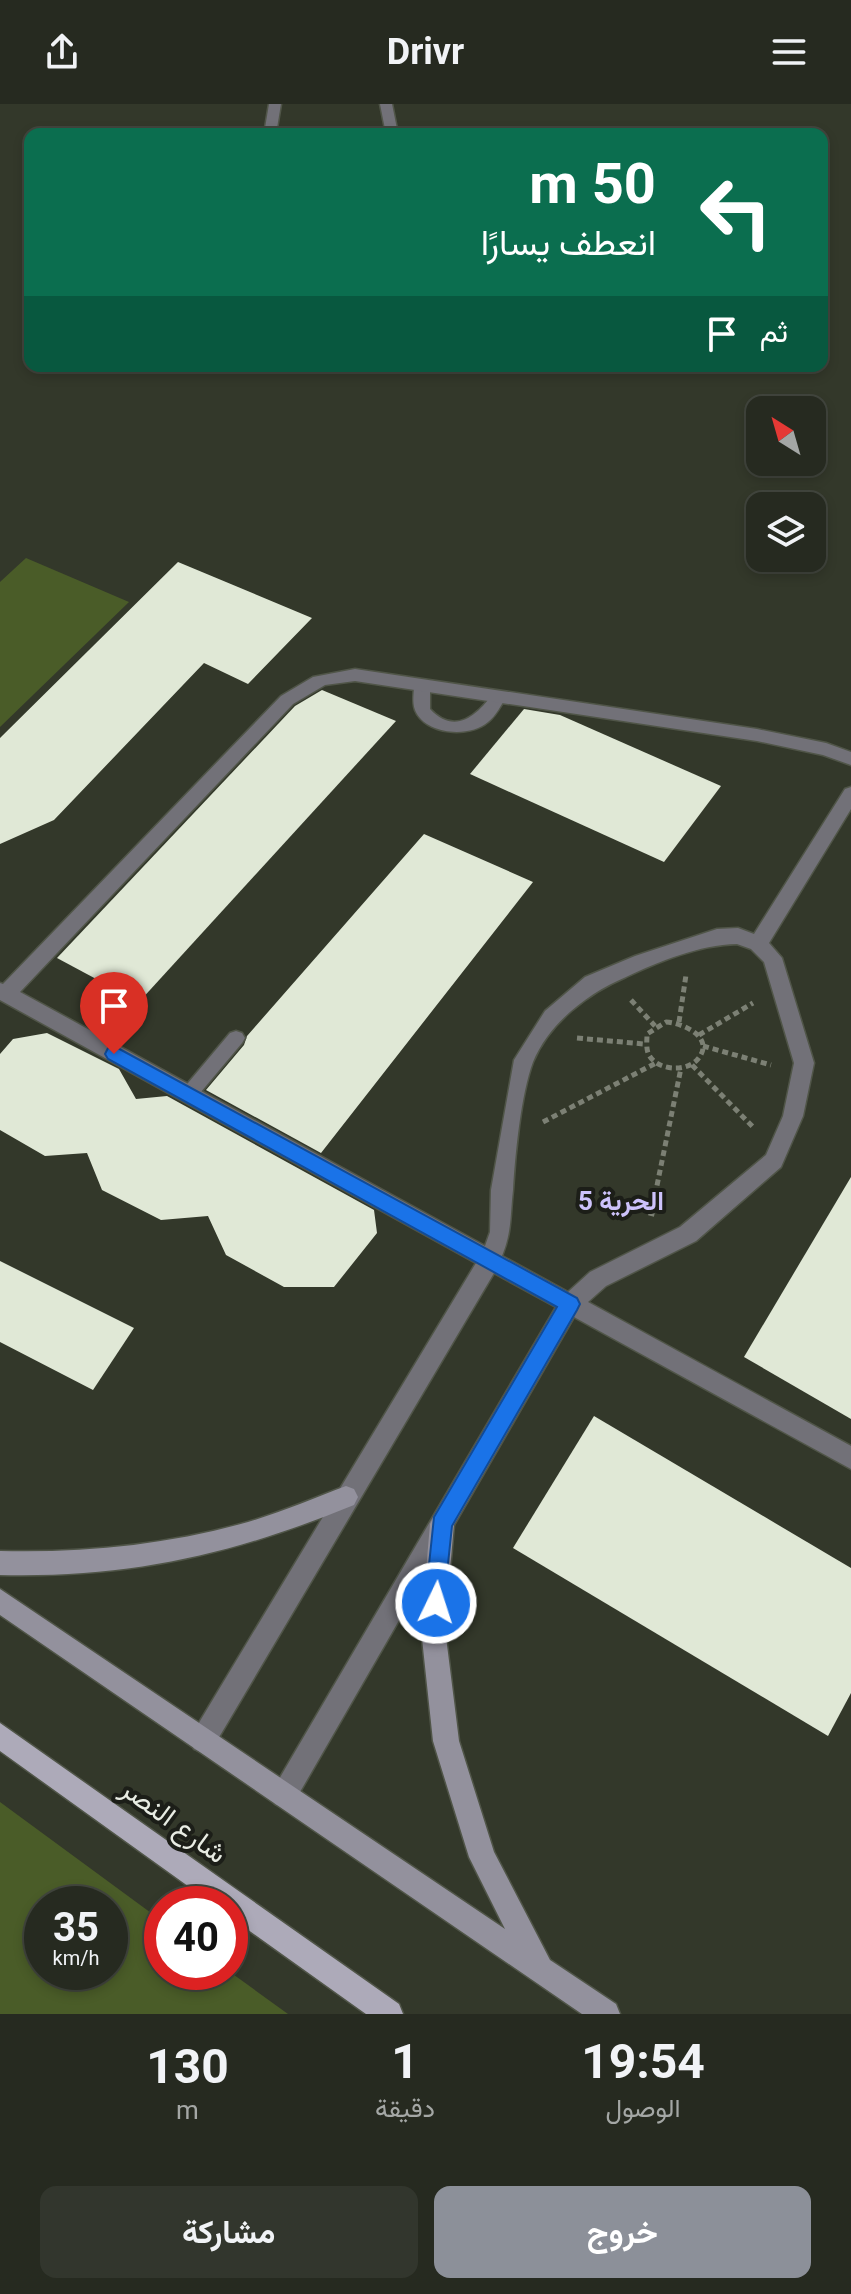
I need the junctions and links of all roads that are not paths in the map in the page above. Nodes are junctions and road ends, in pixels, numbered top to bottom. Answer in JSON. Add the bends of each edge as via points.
{"nodes":[{"id":1,"x":275,"y":104,"type":"edge"},
{"id":2,"x":386,"y":104,"type":"edge"},
{"id":3,"x":271,"y":128,"type":"edge"},
{"id":4,"x":391,"y":128,"type":"edge"},
{"id":5,"x":422,"y":685,"type":"junction"},
{"id":6,"x":499,"y":696,"type":"junction"},
{"id":7,"x":851,"y":759,"type":"edge"},
{"id":8,"x":851,"y":794,"type":"edge"},
{"id":9,"x":758,"y":944,"type":"junction"},
{"id":10,"x":3,"y":992,"type":"edge"},
{"id":11,"x":236,"y":1038,"type":"dead end"},
{"id":12,"x":189,"y":1094,"type":"junction"},
{"id":13,"x":490,"y":1260,"type":"junction"},
{"id":14,"x":570,"y":1304,"type":"junction"},
{"id":15,"x":851,"y":1458,"type":"edge"},
{"id":16,"x":346,"y":1497,"type":"junction"},
{"id":17,"x":442,"y":1524,"type":"junction"},
{"id":18,"x":0,"y":1563,"type":"edge"},
{"id":19,"x":0,"y":1601,"type":"edge"},
{"id":20,"x":0,"y":1736,"type":"edge"},
{"id":21,"x":203,"y":1740,"type":"junction"},
{"id":22,"x":284,"y":1795,"type":"junction"},
{"id":23,"x":541,"y":1970,"type":"junction"},
{"id":24,"x":389,"y":2014,"type":"edge"},
{"id":25,"x":606,"y":2014,"type":"edge"}],
"edges":[{"from":1,"to":3,"type":"lane"},
{"from":2,"to":4,"type":"lane"},
{"from":5,"to":6,"type":"street"},
{"from":5,"to":6,"type":"lane","via":[[424,713],[460,726],[483,717]]},
{"from":5,"to":10,"type":"street","via":[[345,675],[300,689]]},
{"from":6,"to":7,"type":"street","via":[[757,735]]},
{"from":8,"to":9,"type":"street"},
{"from":9,"to":13,"type":"street","via":[[738,936],[717,937],[642,961],[592,983],[552,1017],[524,1060],[509,1140],[501,1232]]},
{"from":9,"to":14,"type":"street","via":[[772,958],[804,1063],[793,1116],[774,1161],[688,1234],[598,1279]]},
{"from":10,"to":12,"type":"street"},
{"from":11,"to":12,"type":"lane"},
{"from":12,"to":13,"type":"street"},
{"from":13,"to":14,"type":"street"},
{"from":13,"to":16,"type":"street"},
{"from":14,"to":15,"type":"street"},
{"from":14,"to":17,"type":"street"},
{"from":16,"to":18,"type":"street","via":[[249,1533],[148,1556],[44,1565]]},
{"from":16,"to":21,"type":"street"},
{"from":17,"to":22,"type":"street"},
{"from":17,"to":23,"type":"street","via":[[433,1629],[446,1741],[482,1857]]},
{"from":19,"to":21,"type":"street"},
{"from":20,"to":24,"type":"main road","name":"شارع النصر"},
{"from":21,"to":22,"type":"street"},
{"from":22,"to":23,"type":"street"},
{"from":23,"to":25,"type":"street"}]}
